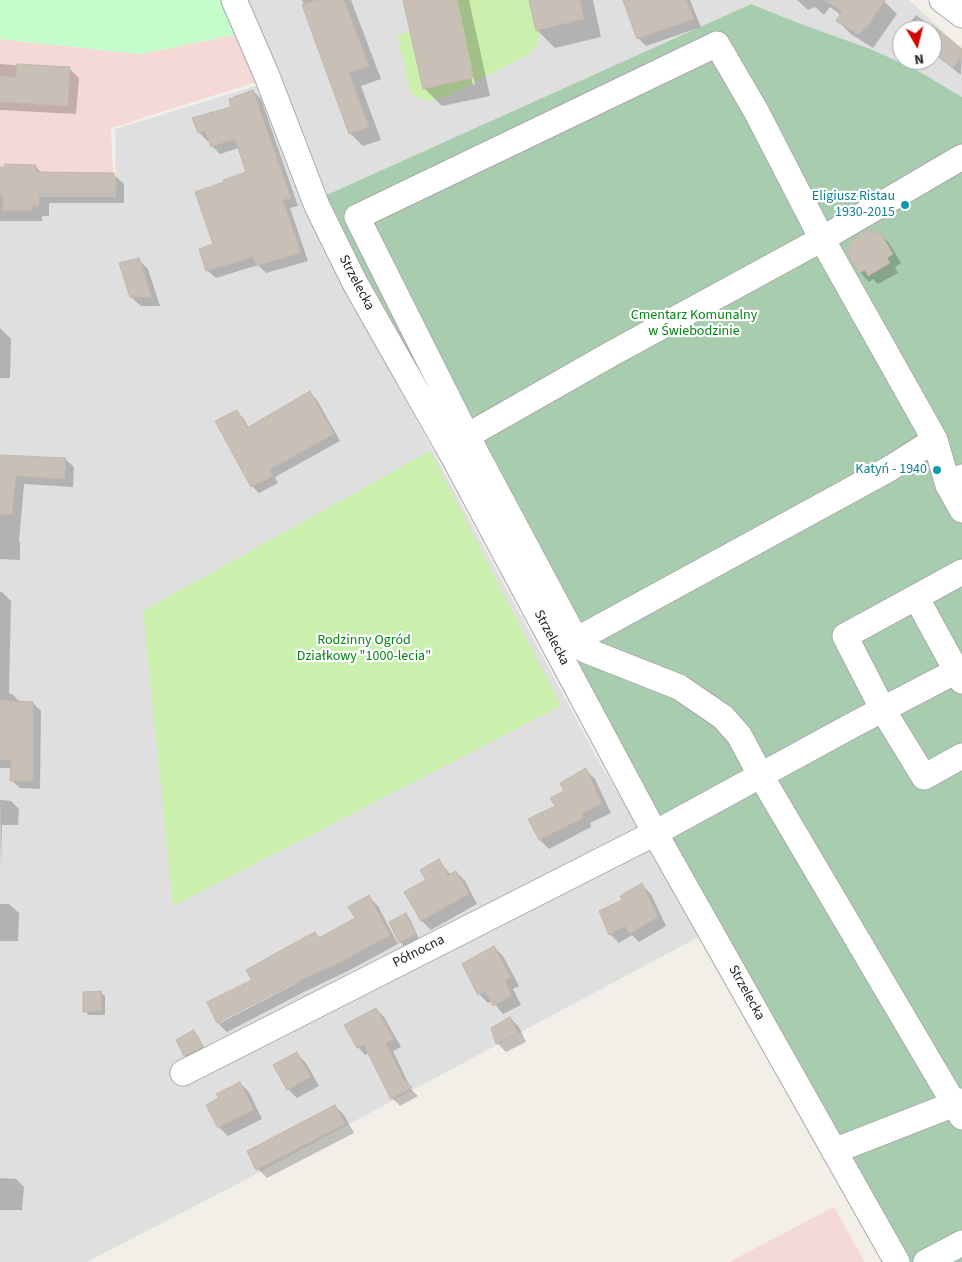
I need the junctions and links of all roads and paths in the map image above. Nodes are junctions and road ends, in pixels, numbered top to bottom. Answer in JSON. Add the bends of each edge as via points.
{"nodes":[{"id":1,"x":234,"y":0,"type":"edge"},
{"id":2,"x":942,"y":0,"type":"edge"},
{"id":3,"x":962,"y":15,"type":"edge"},
{"id":4,"x":962,"y":157,"type":"edge"},
{"id":5,"x":822,"y":239,"type":"junction"},
{"id":6,"x":457,"y":440,"type":"junction"},
{"id":7,"x":935,"y":440,"type":"junction"},
{"id":8,"x":955,"y":481,"type":"edge"},
{"id":9,"x":962,"y":510,"type":"edge"},
{"id":10,"x":962,"y":572,"type":"edge"},
{"id":11,"x":916,"y":597,"type":"junction"},
{"id":12,"x":576,"y":640,"type":"junction"},
{"id":13,"x":960,"y":673,"type":"edge"},
{"id":14,"x":883,"y":710,"type":"junction"},
{"id":15,"x":962,"y":756,"type":"edge"},
{"id":16,"x":761,"y":776,"type":"junction"},
{"id":17,"x":656,"y":833,"type":"junction"},
{"id":18,"x":183,"y":1073,"type":"dead end"},
{"id":19,"x":959,"y":1107,"type":"edge"},
{"id":20,"x":834,"y":1151,"type":"junction"},
{"id":21,"x":962,"y":1243,"type":"edge"},
{"id":22,"x":897,"y":1262,"type":"edge"},
{"id":23,"x":926,"y":1262,"type":"edge"}],
"edges":[{"from":1,"to":6,"type":"street","name":"Strzelecka","via":[[318,206],[355,283]]},
{"from":2,"to":3,"type":"street"},
{"from":4,"to":5,"type":"street"},
{"from":5,"to":6,"type":"street"},
{"from":5,"to":6,"type":"street","via":[[718,44],[357,217]]},
{"from":5,"to":7,"type":"street"},
{"from":6,"to":12,"type":"street"},
{"from":6,"to":17,"type":"street","name":"Strzelecka"},
{"from":7,"to":8,"type":"street"},
{"from":7,"to":12,"type":"street","via":[[889,469]]},
{"from":8,"to":9,"type":"street"},
{"from":10,"to":11,"type":"street"},
{"from":11,"to":13,"type":"street"},
{"from":11,"to":14,"type":"street","via":[[845,636]]},
{"from":12,"to":16,"type":"street","via":[[585,650],[679,687],[723,717],[739,735]]},
{"from":13,"to":14,"type":"street","name":"Północna"},
{"from":14,"to":15,"type":"street","via":[[924,777]]},
{"from":14,"to":16,"type":"street","name":"Północna"},
{"from":16,"to":17,"type":"street","name":"Północna"},
{"from":16,"to":19,"type":"street"},
{"from":17,"to":18,"type":"street","name":"Północna"},
{"from":17,"to":20,"type":"street","name":"Strzelecka"},
{"from":19,"to":20,"type":"street"},
{"from":20,"to":22,"type":"street","name":"Strzelecka"},
{"from":21,"to":23,"type":"street"}]}
